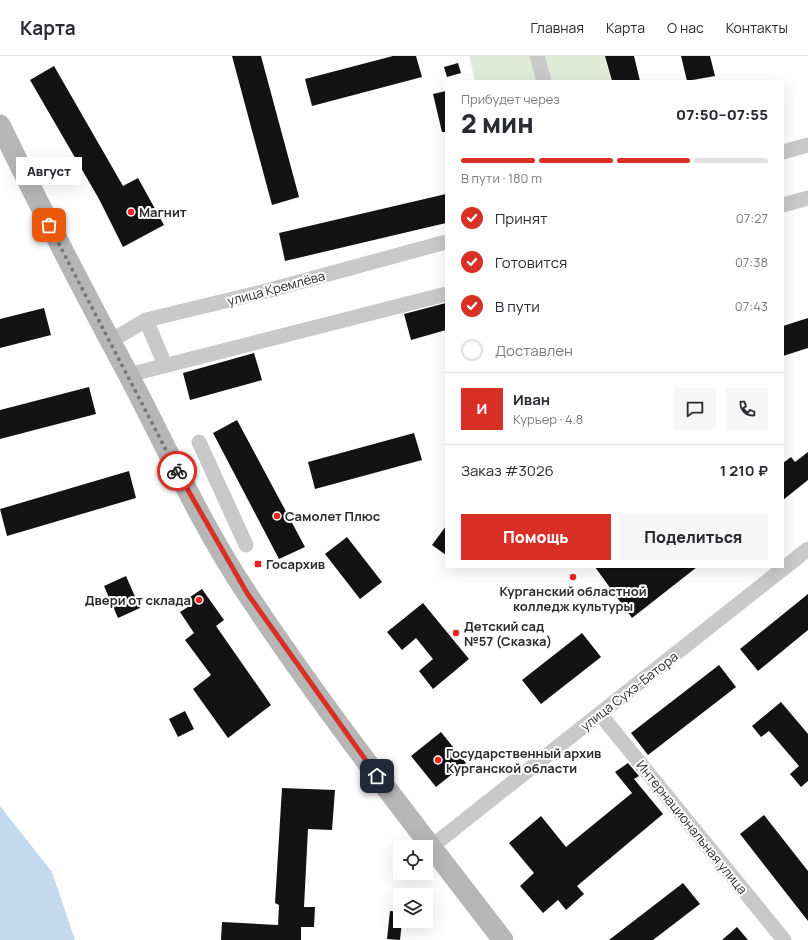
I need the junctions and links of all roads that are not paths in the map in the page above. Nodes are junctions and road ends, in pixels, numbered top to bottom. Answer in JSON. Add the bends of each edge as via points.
{"nodes":[{"id":1,"x":537,"y":56,"type":"edge"},
{"id":2,"x":544,"y":80,"type":"edge"},
{"id":3,"x":0,"y":125,"type":"edge"},
{"id":4,"x":808,"y":145,"type":"edge"},
{"id":5,"x":784,"y":152,"type":"edge"},
{"id":6,"x":808,"y":198,"type":"edge"},
{"id":7,"x":784,"y":205,"type":"edge"},
{"id":8,"x":445,"y":242,"type":"edge"},
{"id":9,"x":445,"y":294,"type":"edge"},
{"id":10,"x":146,"y":320,"type":"junction"},
{"id":11,"x":109,"y":342,"type":"junction"},
{"id":12,"x":165,"y":365,"type":"junction"},
{"id":13,"x":128,"y":375,"type":"junction"},
{"id":14,"x":199,"y":442,"type":"dead end"},
{"id":15,"x":246,"y":545,"type":"dead end"},
{"id":16,"x":808,"y":549,"type":"edge"},
{"id":17,"x":600,"y":714,"type":"junction"},
{"id":18,"x":427,"y":840,"type":"edge"},
{"id":19,"x":433,"y":846,"type":"edge"},
{"id":20,"x":433,"y":848,"type":"edge"},
{"id":21,"x":503,"y":940,"type":"edge"},
{"id":22,"x":784,"y":940,"type":"edge"}],
"edges":[{"from":1,"to":2,"type":"street"},
{"from":3,"to":11,"type":"main road"},
{"from":4,"to":5,"type":"street"},
{"from":6,"to":7,"type":"street"},
{"from":8,"to":10,"type":"street","name":"улица Кремлёва","via":[[266,292]]},
{"from":9,"to":12,"type":"street"},
{"from":10,"to":11,"type":"street","name":"улица Кремлёва"},
{"from":10,"to":12,"type":"street"},
{"from":11,"to":13,"type":"main road"},
{"from":12,"to":13,"type":"street"},
{"from":13,"to":18,"type":"main road","via":[[191,498],[247,593],[359,752]]},
{"from":14,"to":15,"type":"street"},
{"from":16,"to":17,"type":"street","name":"улица Сухэ-Батора"},
{"from":17,"to":19,"type":"street","name":"улица Сухэ-Батора"},
{"from":17,"to":22,"type":"street","name":"Интернациональная улица"},
{"from":20,"to":21,"type":"main road"}]}
